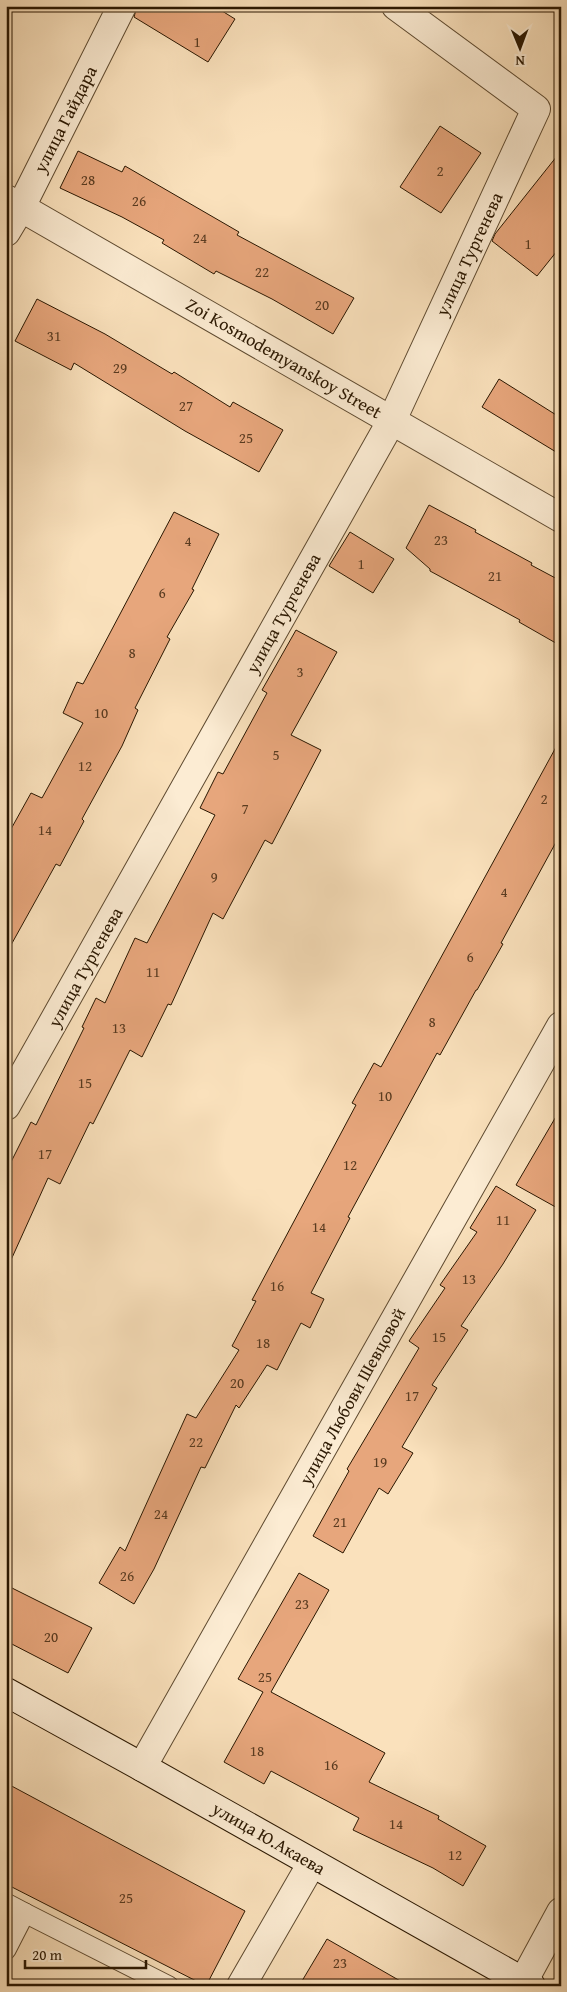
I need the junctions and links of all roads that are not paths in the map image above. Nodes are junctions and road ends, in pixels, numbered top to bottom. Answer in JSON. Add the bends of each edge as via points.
{"nodes":[{"id":1,"x":122,"y":6,"type":"edge"},
{"id":2,"x":396,"y":6,"type":"edge"},
{"id":3,"x":13,"y":203,"type":"edge"},
{"id":4,"x":6,"y":232,"type":"edge"},
{"id":5,"x":392,"y":420,"type":"junction"},
{"id":6,"x":561,"y":518,"type":"edge"},
{"id":7,"x":561,"y":1026,"type":"edge"},
{"id":8,"x":6,"y":1106,"type":"edge"},
{"id":9,"x":6,"y":1692,"type":"edge"},
{"id":10,"x":142,"y":1766,"type":"junction"},
{"id":11,"x":312,"y":1863,"type":"junction"},
{"id":12,"x":6,"y":1903,"type":"edge"},
{"id":13,"x":561,"y":1912,"type":"edge"},
{"id":14,"x":25,"y":1913,"type":"junction"},
{"id":15,"x":6,"y":1950,"type":"edge"},
{"id":16,"x":527,"y":1984,"type":"edge"},
{"id":17,"x":169,"y":1986,"type":"edge"},
{"id":18,"x":241,"y":1986,"type":"edge"}],
"edges":[{"from":1,"to":3,"type":"street","name":"улица Гайдара"},
{"from":2,"to":5,"type":"street","name":"улица Тургенева","via":[[536,109]]},
{"from":3,"to":4,"type":"street","name":"улица Гайдара"},
{"from":3,"to":5,"type":"street","name":"Zoi Kosmodemyanskoy Street"},
{"from":5,"to":6,"type":"street","name":"Zoi Kosmodemyanskoy Street"},
{"from":5,"to":8,"type":"street","name":"улица Тургенева"},
{"from":7,"to":10,"type":"street","name":"улица Любови Шевцовой"},
{"from":9,"to":10,"type":"street","name":"улица Ю.Акаева"},
{"from":10,"to":11,"type":"street","name":"улица Ю.Акаева"},
{"from":11,"to":16,"type":"street","name":"улица Ю.Акаева"},
{"from":11,"to":18,"type":"street"},
{"from":12,"to":14,"type":"lane"},
{"from":13,"to":16,"type":"street"},
{"from":14,"to":15,"type":"lane"},
{"from":14,"to":17,"type":"lane"}]}
